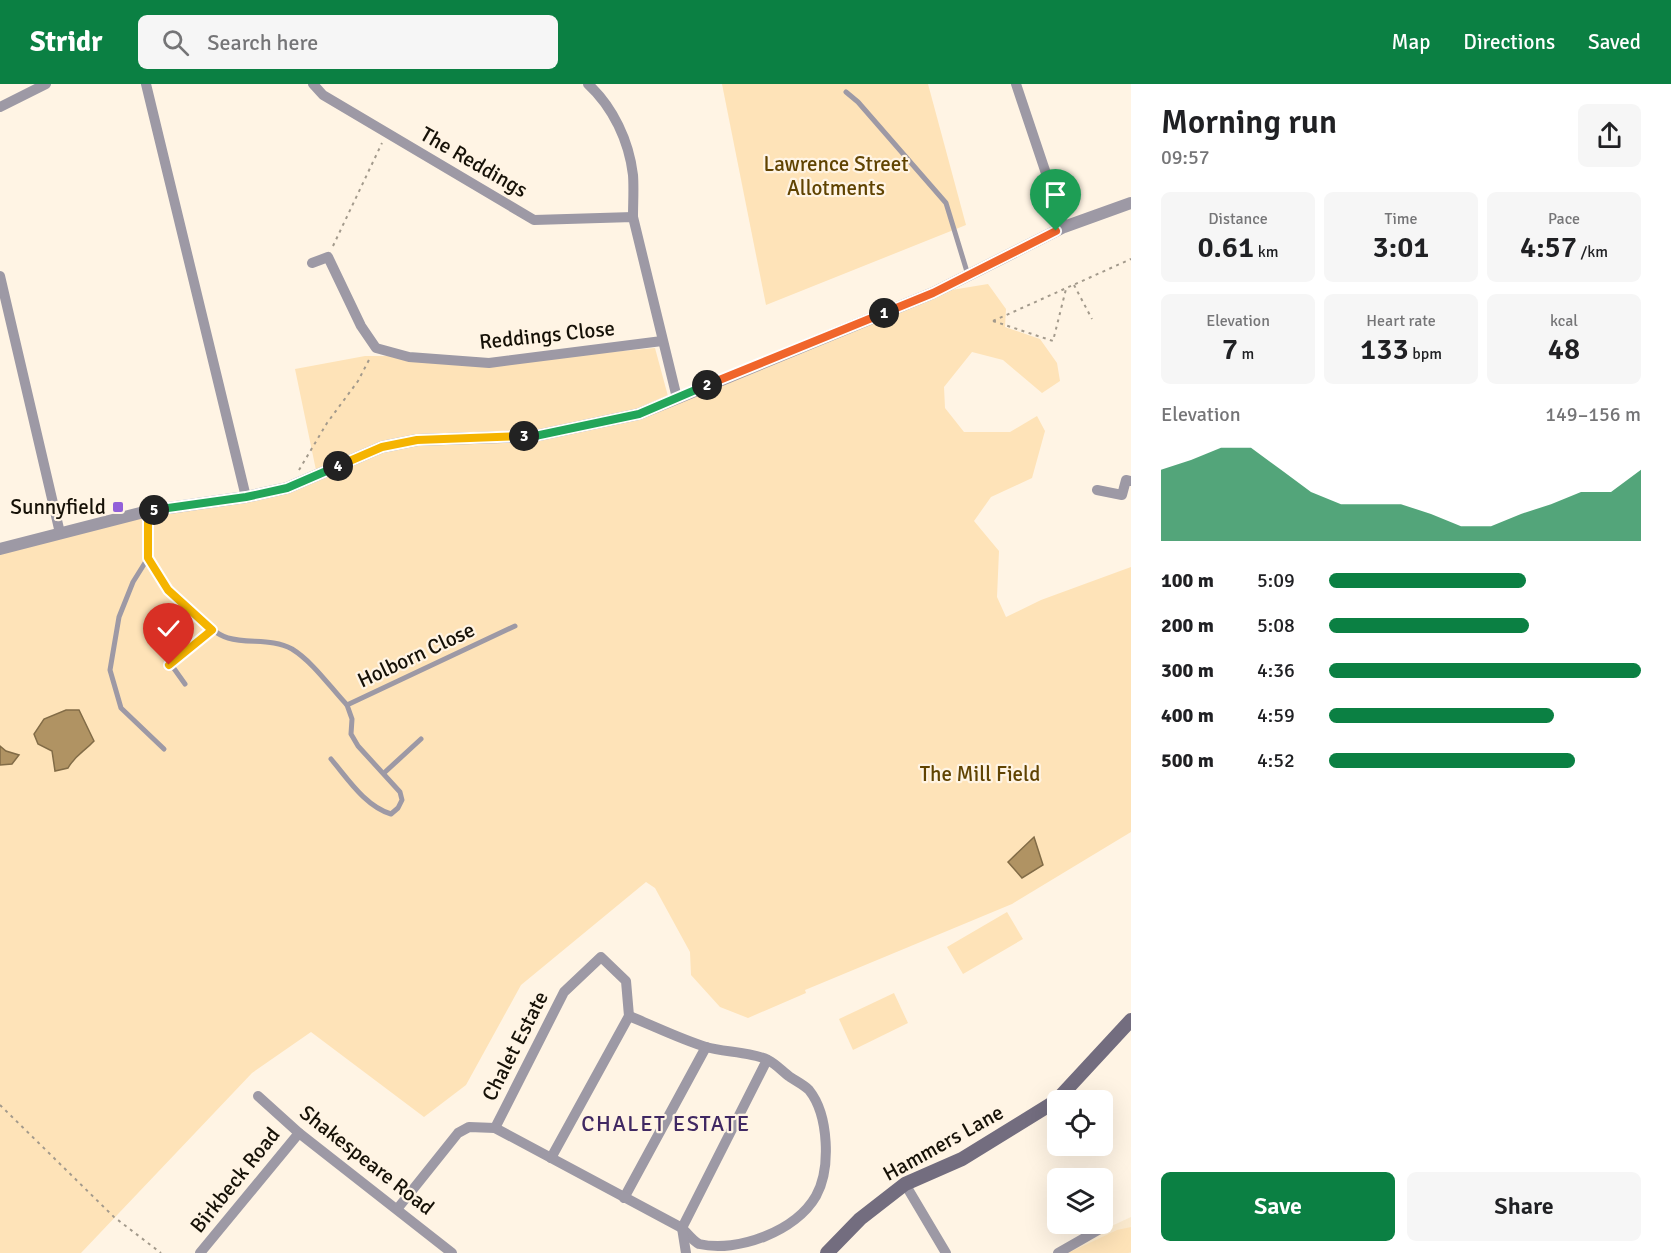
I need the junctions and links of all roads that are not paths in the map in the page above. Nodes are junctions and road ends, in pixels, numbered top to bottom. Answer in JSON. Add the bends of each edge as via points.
{"nodes":[{"id":1,"x":46,"y":84,"type":"edge"},
{"id":2,"x":146,"y":84,"type":"edge"},
{"id":3,"x":313,"y":84,"type":"edge"},
{"id":4,"x":588,"y":84,"type":"edge"},
{"id":5,"x":1016,"y":84,"type":"edge"},
{"id":6,"x":846,"y":92,"type":"dead end"},
{"id":7,"x":0,"y":107,"type":"edge"},
{"id":8,"x":1131,"y":203,"type":"edge"},
{"id":9,"x":633,"y":217,"type":"junction"},
{"id":10,"x":1064,"y":227,"type":"junction"},
{"id":11,"x":312,"y":263,"type":"dead end"},
{"id":12,"x":968,"y":275,"type":"junction"},
{"id":13,"x":0,"y":276,"type":"edge"},
{"id":14,"x":662,"y":342,"type":"junction"},
{"id":15,"x":676,"y":398,"type":"junction"},
{"id":16,"x":1131,"y":481,"type":"edge"},
{"id":17,"x":1097,"y":490,"type":"dead end"},
{"id":18,"x":246,"y":497,"type":"junction"},
{"id":19,"x":148,"y":511,"type":"junction"},
{"id":20,"x":60,"y":533,"type":"junction"},
{"id":21,"x":0,"y":549,"type":"edge"},
{"id":22,"x":148,"y":558,"type":"junction"},
{"id":23,"x":515,"y":626,"type":"dead end"},
{"id":24,"x":212,"y":630,"type":"junction"},
{"id":25,"x":185,"y":684,"type":"dead end"},
{"id":26,"x":347,"y":705,"type":"junction"},
{"id":27,"x":421,"y":739,"type":"dead end"},
{"id":28,"x":164,"y":749,"type":"dead end"},
{"id":29,"x":331,"y":759,"type":"dead end"},
{"id":30,"x":384,"y":773,"type":"junction"},
{"id":31,"x":629,"y":1016,"type":"junction"},
{"id":32,"x":1131,"y":1020,"type":"edge"},
{"id":33,"x":706,"y":1047,"type":"junction"},
{"id":34,"x":767,"y":1060,"type":"junction"},
{"id":35,"x":258,"y":1096,"type":"dead end"},
{"id":36,"x":495,"y":1128,"type":"junction"},
{"id":37,"x":299,"y":1132,"type":"junction"},
{"id":38,"x":551,"y":1158,"type":"junction"},
{"id":39,"x":905,"y":1184,"type":"junction"},
{"id":40,"x":624,"y":1198,"type":"junction"},
{"id":41,"x":398,"y":1208,"type":"junction"},
{"id":42,"x":682,"y":1228,"type":"junction"},
{"id":43,"x":1091,"y":1234,"type":"edge"},
{"id":44,"x":200,"y":1253,"type":"edge"},
{"id":45,"x":452,"y":1253,"type":"edge"},
{"id":46,"x":686,"y":1253,"type":"edge"},
{"id":47,"x":827,"y":1253,"type":"edge"},
{"id":48,"x":946,"y":1253,"type":"edge"},
{"id":49,"x":1058,"y":1253,"type":"edge"}],
"edges":[{"from":1,"to":7,"type":"street"},
{"from":2,"to":18,"type":"street"},
{"from":3,"to":9,"type":"street","name":"The Reddings","via":[[323,95],[534,220]]},
{"from":4,"to":9,"type":"street","via":[[603,98],[622,134],[633,173]]},
{"from":5,"to":10,"type":"street"},
{"from":6,"to":12,"type":"lane","via":[[946,203]]},
{"from":8,"to":10,"type":"street"},
{"from":9,"to":14,"type":"street"},
{"from":10,"to":12,"type":"street"},
{"from":11,"to":14,"type":"street","name":"Reddings Close","via":[[328,257],[361,326],[376,348],[409,357],[489,363]]},
{"from":12,"to":15,"type":"street","via":[[933,293]]},
{"from":13,"to":20,"type":"street"},
{"from":14,"to":15,"type":"street"},
{"from":15,"to":18,"type":"street","via":[[639,414],[535,436],[417,440],[382,447],[287,488]]},
{"from":16,"to":17,"type":"street","via":[[1126,480],[1122,495]]},
{"from":18,"to":19,"type":"street"},
{"from":19,"to":20,"type":"street"},
{"from":19,"to":22,"type":"lane"},
{"from":20,"to":21,"type":"street"},
{"from":22,"to":24,"type":"lane","name":"Holborn Close","via":[[168,590]]},
{"from":22,"to":28,"type":"lane","via":[[119,617],[110,670],[121,708]]},
{"from":23,"to":26,"type":"lane","name":"Holborn Close"},
{"from":24,"to":25,"type":"lane","via":[[170,663]]},
{"from":24,"to":26,"type":"lane","name":"Holborn Close","via":[[226,638],[269,642],[291,649]]},
{"from":26,"to":30,"type":"lane","via":[[352,719],[351,734]]},
{"from":27,"to":30,"type":"lane"},
{"from":29,"to":30,"type":"lane","via":[[371,804],[391,814],[402,800]]},
{"from":31,"to":33,"type":"street","name":"Chalet Estate"},
{"from":31,"to":36,"type":"street","name":"Chalet Estate","via":[[626,981],[601,957],[564,992]]},
{"from":31,"to":38,"type":"street"},
{"from":32,"to":39,"type":"main road","name":"Hammers Lane","via":[[1056,1101],[962,1159]]},
{"from":33,"to":34,"type":"street","name":"Chalet Estate"},
{"from":33,"to":40,"type":"street"},
{"from":34,"to":42,"type":"street"},
{"from":34,"to":42,"type":"street","name":"Chalet Estate","via":[[809,1090],[820,1113],[826,1136],[817,1194],[784,1231],[758,1244],[713,1249],[697,1243]]},
{"from":35,"to":37,"type":"street","name":"Shakespeare Road"},
{"from":36,"to":38,"type":"street","name":"Chalet Estate"},
{"from":36,"to":41,"type":"street","name":"Chalet Estate","via":[[469,1127],[458,1133]]},
{"from":37,"to":41,"type":"street","name":"Shakespeare Road"},
{"from":37,"to":44,"type":"street","name":"Birkbeck Road"},
{"from":38,"to":40,"type":"street","name":"Chalet Estate"},
{"from":39,"to":47,"type":"main road","name":"Hammers Lane"},
{"from":39,"to":48,"type":"street"},
{"from":40,"to":42,"type":"street","name":"Chalet Estate"},
{"from":41,"to":45,"type":"street","name":"Shakespeare Road"},
{"from":42,"to":46,"type":"street"},
{"from":43,"to":49,"type":"street"}]}
